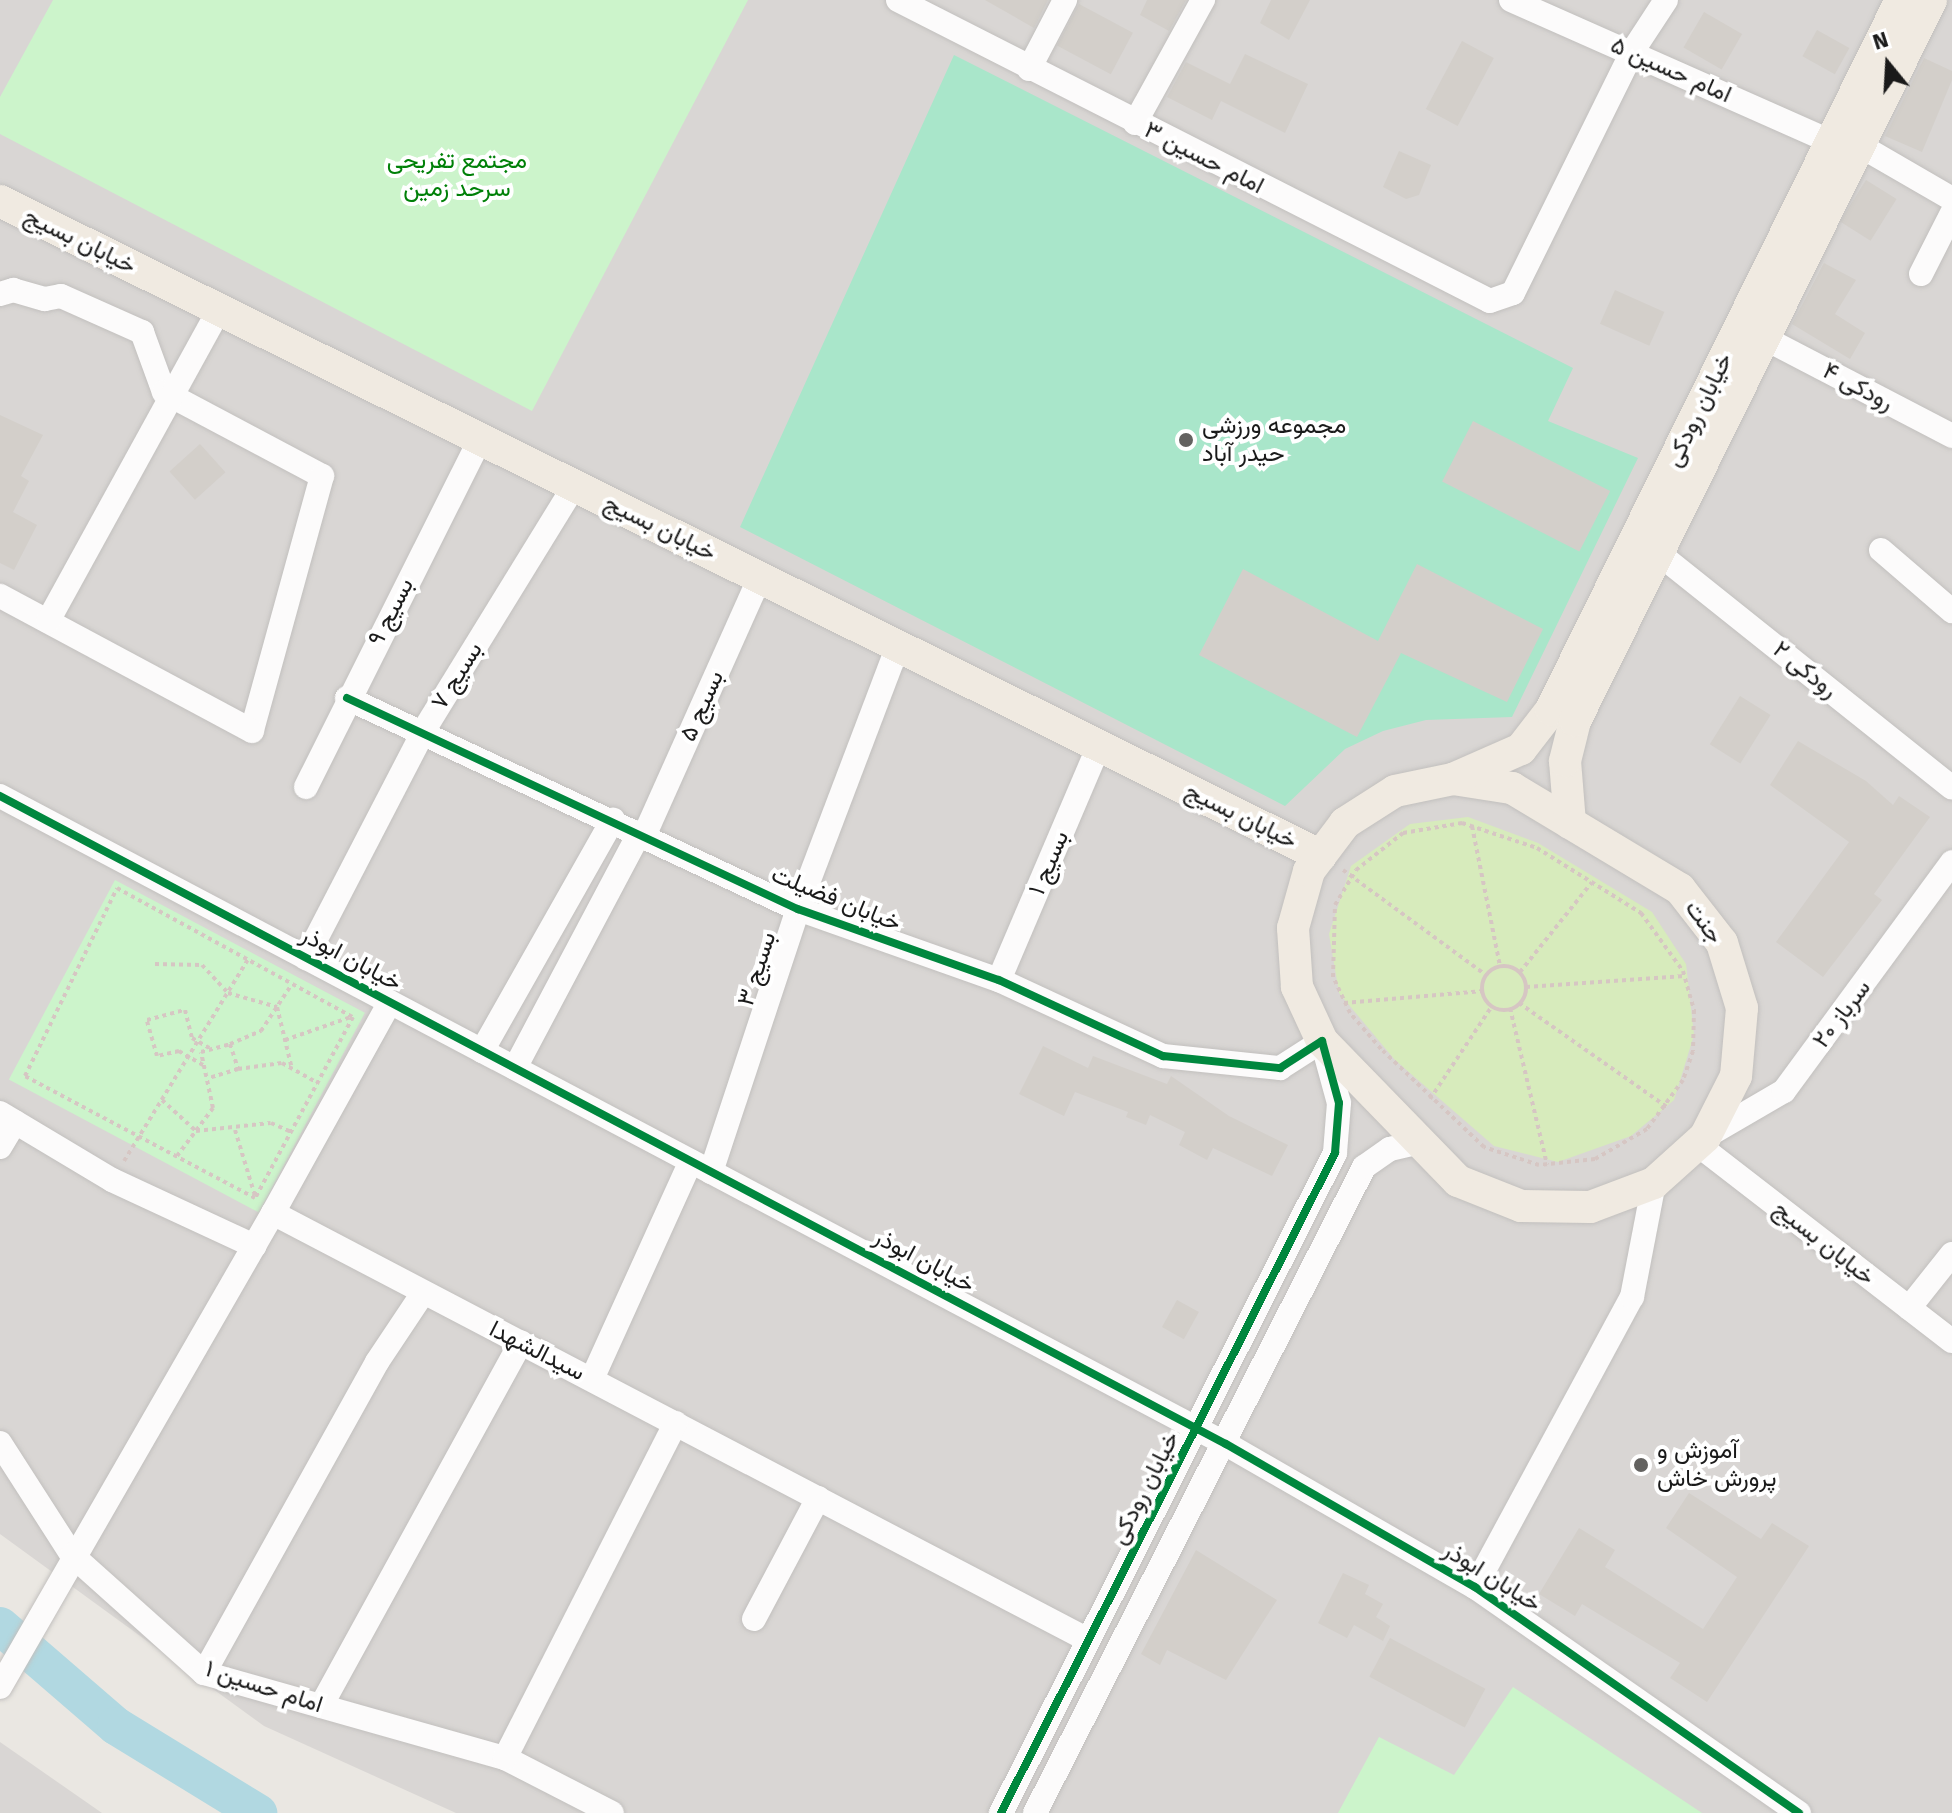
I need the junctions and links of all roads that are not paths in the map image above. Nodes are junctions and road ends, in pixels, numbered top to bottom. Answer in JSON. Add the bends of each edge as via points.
{"nodes":[{"id":1,"x":898,"y":0,"type":"edge"},
{"id":2,"x":1065,"y":0,"type":"edge"},
{"id":3,"x":1203,"y":0,"type":"edge"},
{"id":4,"x":1511,"y":0,"type":"edge"},
{"id":5,"x":1666,"y":0,"type":"edge"},
{"id":6,"x":1901,"y":0,"type":"edge"},
{"id":7,"x":1931,"y":0,"type":"edge"},
{"id":8,"x":1632,"y":52,"type":"junction"},
{"id":9,"x":1029,"y":69,"type":"junction"},
{"id":10,"x":1135,"y":123,"type":"junction"},
{"id":11,"x":1845,"y":144,"type":"junction"},
{"id":12,"x":1952,"y":199,"type":"edge"},
{"id":13,"x":0,"y":201,"type":"edge"},
{"id":14,"x":1952,"y":213,"type":"edge"},
{"id":15,"x":1921,"y":274,"type":"dead end"},
{"id":16,"x":0,"y":294,"type":"edge"},
{"id":17,"x":219,"y":310,"type":"junction"},
{"id":18,"x":1764,"y":338,"type":"junction"},
{"id":19,"x":169,"y":395,"type":"junction"},
{"id":20,"x":1952,"y":436,"type":"edge"},
{"id":21,"x":480,"y":439,"type":"junction"},
{"id":22,"x":574,"y":486,"type":"junction"},
{"id":23,"x":1881,"y":550,"type":"dead end"},
{"id":24,"x":1658,"y":553,"type":"junction"},
{"id":25,"x":760,"y":577,"type":"junction"},
{"id":26,"x":0,"y":596,"type":"edge"},
{"id":27,"x":1952,"y":611,"type":"edge"},
{"id":28,"x":48,"y":621,"type":"junction"},
{"id":29,"x":898,"y":646,"type":"junction"},
{"id":30,"x":347,"y":698,"type":"junction"},
{"id":31,"x":424,"y":730,"type":"junction"},
{"id":32,"x":1099,"y":746,"type":"junction"},
{"id":33,"x":1453,"y":779,"type":"junction"},
{"id":34,"x":306,"y":787,"type":"dead end"},
{"id":35,"x":1952,"y":788,"type":"edge"},
{"id":36,"x":0,"y":796,"type":"edge"},
{"id":37,"x":613,"y":819,"type":"junction"},
{"id":38,"x":1570,"y":823,"type":"junction"},
{"id":39,"x":643,"y":833,"type":"junction"},
{"id":40,"x":1321,"y":856,"type":"junction"},
{"id":41,"x":1952,"y":862,"type":"edge"},
{"id":42,"x":798,"y":909,"type":"junction"},
{"id":43,"x":306,"y":958,"type":"junction"},
{"id":44,"x":999,"y":980,"type":"junction"},
{"id":45,"x":384,"y":999,"type":"junction"},
{"id":46,"x":1322,"y":1041,"type":"junction"},
{"id":47,"x":482,"y":1051,"type":"junction"},
{"id":48,"x":515,"y":1068,"type":"junction"},
{"id":49,"x":7,"y":1117,"type":"edge"},
{"id":50,"x":1701,"y":1141,"type":"junction"},
{"id":51,"x":1421,"y":1142,"type":"junction"},
{"id":52,"x":0,"y":1147,"type":"edge"},
{"id":53,"x":701,"y":1166,"type":"junction"},
{"id":54,"x":1654,"y":1183,"type":"junction"},
{"id":55,"x":264,"y":1205,"type":"junction"},
{"id":56,"x":254,"y":1246,"type":"junction"},
{"id":57,"x":1952,"y":1254,"type":"edge"},
{"id":58,"x":423,"y":1293,"type":"junction"},
{"id":59,"x":1909,"y":1308,"type":"junction"},
{"id":60,"x":1952,"y":1341,"type":"edge"},
{"id":61,"x":521,"y":1342,"type":"junction"},
{"id":62,"x":592,"y":1379,"type":"junction"},
{"id":63,"x":676,"y":1423,"type":"junction"},
{"id":64,"x":1197,"y":1428,"type":"junction"},
{"id":65,"x":0,"y":1443,"type":"edge"},
{"id":66,"x":1226,"y":1444,"type":"junction"},
{"id":67,"x":818,"y":1498,"type":"junction"},
{"id":68,"x":72,"y":1555,"type":"junction"},
{"id":69,"x":1475,"y":1587,"type":"junction"},
{"id":70,"x":754,"y":1619,"type":"dead end"},
{"id":71,"x":1088,"y":1640,"type":"junction"},
{"id":72,"x":204,"y":1673,"type":"junction"},
{"id":73,"x":0,"y":1687,"type":"edge"},
{"id":74,"x":321,"y":1706,"type":"junction"},
{"id":75,"x":505,"y":1758,"type":"junction"},
{"id":76,"x":612,"y":1813,"type":"edge"},
{"id":77,"x":1001,"y":1813,"type":"edge"},
{"id":78,"x":1035,"y":1813,"type":"edge"},
{"id":79,"x":1799,"y":1813,"type":"edge"}],
"edges":[{"from":1,"to":9,"type":"street","name":"امام حسین ۳"},
{"from":2,"to":9,"type":"street"},
{"from":3,"to":10,"type":"street"},
{"from":4,"to":8,"type":"street","name":"امام حسین ۵"},
{"from":5,"to":8,"type":"street"},
{"from":6,"to":11,"type":"main road","name":"خیابان رودکی"},
{"from":7,"to":11,"type":"main road","name":"خیابان رودکی"},
{"from":8,"to":10,"type":"street","name":"امام حسین ۳","via":[[1513,293],[1490,301]]},
{"from":8,"to":11,"type":"street","name":"امام حسین ۵"},
{"from":9,"to":10,"type":"street","name":"امام حسین ۳"},
{"from":11,"to":12,"type":"street","name":"امام حسین ۵"},
{"from":11,"to":18,"type":"main road","name":"خیابان رودکی"},
{"from":11,"to":33,"type":"main road","name":"خیابان رودکی","via":[[1551,710],[1521,749]]},
{"from":13,"to":17,"type":"main road","name":"خیابان بسیج"},
{"from":14,"to":15,"type":"street"},
{"from":16,"to":19,"type":"street","via":[[13,290],[45,299],[61,296],[142,332]]},
{"from":17,"to":19,"type":"street"},
{"from":17,"to":21,"type":"main road","name":"خیابان بسیج"},
{"from":18,"to":20,"type":"street","name":"رودکی ۴"},
{"from":18,"to":24,"type":"main road","name":"خیابان رودکی"},
{"from":19,"to":28,"type":"street"},
{"from":19,"to":28,"type":"street","via":[[322,476],[252,731]]},
{"from":21,"to":22,"type":"main road","name":"خیابان بسیج"},
{"from":21,"to":30,"type":"street","name":"بسیج ۹"},
{"from":22,"to":25,"type":"main road","name":"خیابان بسیج"},
{"from":22,"to":31,"type":"street","name":"بسیج ۷"},
{"from":23,"to":27,"type":"street"},
{"from":24,"to":35,"type":"street","name":"رودکی ۲"},
{"from":24,"to":38,"type":"main road","name":"خیابان رودکی","via":[[1575,721],[1565,761]]},
{"from":25,"to":29,"type":"main road","name":"خیابان بسیج"},
{"from":25,"to":39,"type":"street","name":"بسیج ۵"},
{"from":26,"to":28,"type":"street"},
{"from":29,"to":32,"type":"main road","name":"خیابان بسیج"},
{"from":29,"to":42,"type":"street","name":"بسیج ۳"},
{"from":30,"to":31,"type":"street","name":"خیابان فضیلت"},
{"from":30,"to":34,"type":"street","name":"بسیج ۹"},
{"from":31,"to":37,"type":"street","name":"خیابان فضیلت"},
{"from":31,"to":43,"type":"street","name":"بسیج ۷"},
{"from":32,"to":40,"type":"main road","name":"خیابان بسیج"},
{"from":32,"to":44,"type":"street","name":"بسیج ۱"},
{"from":33,"to":38,"type":"main road","name":"جنت","via":[[1512,788]]},
{"from":33,"to":40,"type":"main road","name":"جنت","via":[[1395,791],[1345,823]]},
{"from":36,"to":43,"type":"street","name":"خیابان ابوذر"},
{"from":37,"to":39,"type":"street","name":"خیابان فضیلت"},
{"from":37,"to":47,"type":"street"},
{"from":38,"to":50,"type":"main road","name":"جنت","via":[[1680,889],[1722,943],[1742,1008],[1736,1076]]},
{"from":39,"to":42,"type":"street","name":"خیابان فضیلت"},
{"from":39,"to":48,"type":"street","name":"بسیج ۵"},
{"from":40,"to":46,"type":"main road","name":"جنت","via":[[1309,871],[1293,928],[1297,987]]},
{"from":41,"to":50,"type":"street","name":"سرباز ۲۰","via":[[1784,1091]]},
{"from":42,"to":44,"type":"street","name":"خیابان فضیلت"},
{"from":42,"to":53,"type":"street","name":"بسیج ۳"},
{"from":43,"to":45,"type":"street","name":"خیابان ابوذر"},
{"from":44,"to":46,"type":"street","name":"خیابان فضیلت","via":[[1163,1056],[1280,1068]]},
{"from":45,"to":47,"type":"street","name":"خیابان ابوذر"},
{"from":45,"to":55,"type":"street"},
{"from":46,"to":51,"type":"main road","name":"جنت"},
{"from":46,"to":64,"type":"street","name":"خیابان رودکی","via":[[1339,1103],[1335,1153]]},
{"from":47,"to":48,"type":"street","name":"خیابان ابوذر"},
{"from":48,"to":53,"type":"street","name":"خیابان ابوذر"},
{"from":49,"to":52,"type":"street"},
{"from":49,"to":56,"type":"street","via":[[112,1180]]},
{"from":50,"to":54,"type":"main road","name":"جنت"},
{"from":50,"to":59,"type":"street","name":"خیابان بسیج"},
{"from":51,"to":54,"type":"main road","name":"جنت","via":[[1458,1181],[1521,1206],[1590,1207]]},
{"from":51,"to":66,"type":"street","via":[[1390,1149],[1364,1167]]},
{"from":53,"to":62,"type":"street","name":"بسیج ۳"},
{"from":53,"to":64,"type":"street","name":"خیابان ابوذر"},
{"from":54,"to":69,"type":"street","via":[[1632,1297]]},
{"from":55,"to":56,"type":"street"},
{"from":55,"to":58,"type":"street","name":"سیدالشهدا"},
{"from":56,"to":68,"type":"street"},
{"from":57,"to":59,"type":"street"},
{"from":58,"to":61,"type":"street","name":"سیدالشهدا"},
{"from":58,"to":72,"type":"street","via":[[377,1362]]},
{"from":59,"to":60,"type":"street","name":"خیابان بسیج"},
{"from":61,"to":62,"type":"street","name":"سیدالشهدا"},
{"from":61,"to":74,"type":"street"},
{"from":62,"to":63,"type":"street","name":"سیدالشهدا"},
{"from":63,"to":67,"type":"street","name":"سیدالشهدا"},
{"from":63,"to":75,"type":"street"},
{"from":64,"to":66,"type":"street","name":"خیابان ابوذر"},
{"from":64,"to":71,"type":"street","name":"خیابان رودکی"},
{"from":65,"to":68,"type":"street","name":"امام حسین ۱"},
{"from":66,"to":69,"type":"street","name":"خیابان ابوذر"},
{"from":66,"to":78,"type":"street"},
{"from":67,"to":70,"type":"street"},
{"from":67,"to":71,"type":"street","name":"سیدالشهدا"},
{"from":68,"to":72,"type":"street","name":"امام حسین ۱"},
{"from":68,"to":73,"type":"street"},
{"from":69,"to":79,"type":"street","name":"خیابان ابوذر"},
{"from":71,"to":77,"type":"street","name":"خیابان رودکی"},
{"from":72,"to":74,"type":"street","name":"امام حسین ۱"},
{"from":74,"to":75,"type":"street","name":"امام حسین ۱"},
{"from":75,"to":76,"type":"street","name":"امام حسین ۱"}]}
